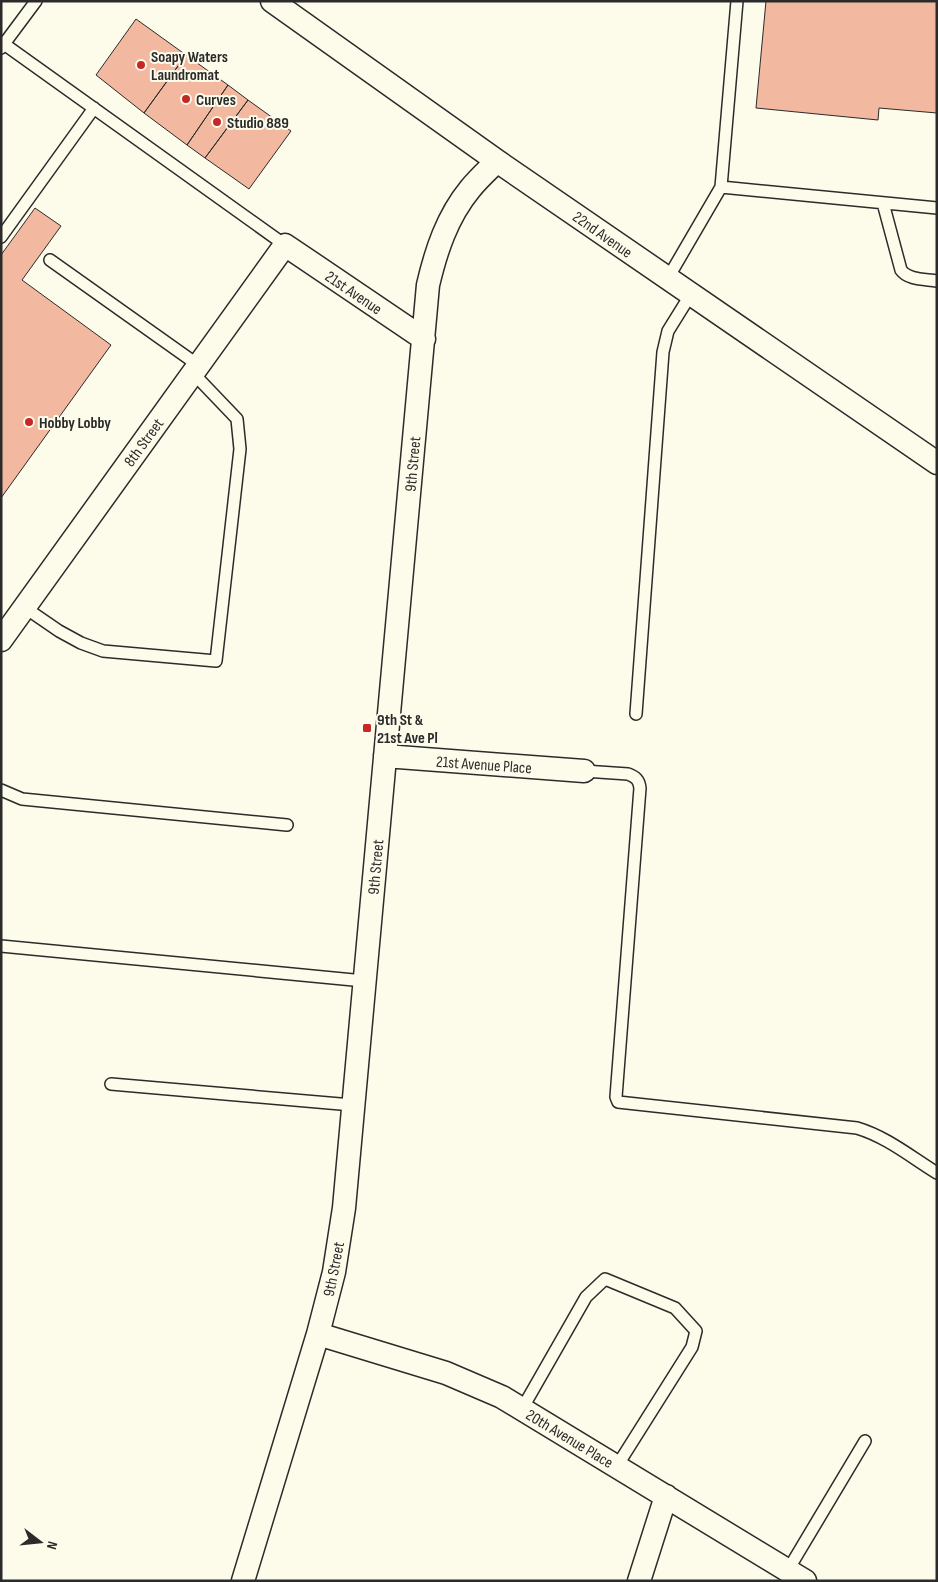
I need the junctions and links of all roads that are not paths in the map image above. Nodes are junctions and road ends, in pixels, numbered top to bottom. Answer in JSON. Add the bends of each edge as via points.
{"nodes":[{"id":1,"x":36,"y":1,"type":"edge"},
{"id":2,"x":272,"y":1,"type":"edge"},
{"id":3,"x":737,"y":1,"type":"edge"},
{"id":4,"x":2,"y":46,"type":"edge"},
{"id":5,"x":94,"y":108,"type":"junction"},
{"id":6,"x":497,"y":161,"type":"junction"},
{"id":7,"x":721,"y":187,"type":"junction"},
{"id":8,"x":883,"y":203,"type":"junction"},
{"id":9,"x":937,"y":208,"type":"edge"},
{"id":10,"x":1,"y":237,"type":"edge"},
{"id":11,"x":285,"y":245,"type":"junction"},
{"id":12,"x":50,"y":260,"type":"dead end"},
{"id":13,"x":668,"y":278,"type":"junction"},
{"id":14,"x":937,"y":281,"type":"edge"},
{"id":15,"x":691,"y":294,"type":"junction"},
{"id":16,"x":424,"y":339,"type":"junction"},
{"id":17,"x":195,"y":369,"type":"junction"},
{"id":18,"x":937,"y":463,"type":"edge"},
{"id":19,"x":24,"y":607,"type":"junction"},
{"id":20,"x":1,"y":640,"type":"edge"},
{"id":21,"x":636,"y":714,"type":"dead end"},
{"id":22,"x":385,"y":756,"type":"junction"},
{"id":23,"x":584,"y":771,"type":"joint"},
{"id":24,"x":1,"y":790,"type":"edge"},
{"id":25,"x":287,"y":825,"type":"dead end"},
{"id":26,"x":1,"y":946,"type":"edge"},
{"id":27,"x":364,"y":981,"type":"junction"},
{"id":28,"x":111,"y":1084,"type":"dead end"},
{"id":29,"x":352,"y":1105,"type":"junction"},
{"id":30,"x":937,"y":1173,"type":"edge"},
{"id":31,"x":318,"y":1334,"type":"junction"},
{"id":32,"x":522,"y":1409,"type":"junction"},
{"id":33,"x":865,"y":1441,"type":"dead end"},
{"id":34,"x":617,"y":1466,"type":"junction"},
{"id":35,"x":666,"y":1496,"type":"junction"},
{"id":36,"x":797,"y":1576,"type":"edge"},
{"id":37,"x":243,"y":1581,"type":"edge"},
{"id":38,"x":640,"y":1581,"type":"edge"}],
"edges":[{"from":1,"to":4,"type":"lane"},
{"from":2,"to":6,"type":"street","name":"22nd Avenue"},
{"from":3,"to":7,"type":"lane"},
{"from":4,"to":5,"type":"lane"},
{"from":5,"to":10,"type":"lane"},
{"from":5,"to":11,"type":"lane"},
{"from":6,"to":13,"type":"street","name":"22nd Avenue"},
{"from":6,"to":16,"type":"street","name":"9th Street","via":[[469,190],[450,219],[436,251],[428,285]]},
{"from":7,"to":8,"type":"lane"},
{"from":7,"to":13,"type":"lane"},
{"from":8,"to":9,"type":"lane"},
{"from":8,"to":14,"type":"lane","via":[[905,276]]},
{"from":11,"to":16,"type":"street","name":"21st Avenue"},
{"from":11,"to":17,"type":"street","name":"8th Street"},
{"from":12,"to":17,"type":"lane"},
{"from":13,"to":15,"type":"street","name":"22nd Avenue"},
{"from":15,"to":18,"type":"street","name":"22nd Avenue"},
{"from":15,"to":21,"type":"lane","via":[[668,331],[663,352]]},
{"from":16,"to":22,"type":"street","name":"9th Street"},
{"from":17,"to":19,"type":"street","name":"8th Street"},
{"from":17,"to":19,"type":"lane","via":[[237,419],[240,450],[216,661],[103,651],[59,631]]},
{"from":19,"to":20,"type":"street","name":"8th Street"},
{"from":22,"to":23,"type":"street","name":"21st Avenue Place"},
{"from":22,"to":27,"type":"street","name":"9th Street"},
{"from":23,"to":30,"type":"lane","via":[[628,774],[640,782],[618,1102],[857,1128],[886,1140]]},
{"from":24,"to":25,"type":"lane","via":[[22,799]]},
{"from":26,"to":27,"type":"lane"},
{"from":27,"to":29,"type":"street","name":"9th Street"},
{"from":28,"to":29,"type":"lane"},
{"from":29,"to":31,"type":"street","name":"9th Street","via":[[344,1208],[334,1272]]},
{"from":31,"to":32,"type":"street","name":"20th Avenue Place","via":[[446,1373]]},
{"from":31,"to":37,"type":"street","name":"9th Street"},
{"from":32,"to":34,"type":"street","name":"20th Avenue Place"},
{"from":32,"to":34,"type":"lane","via":[[586,1297],[605,1279],[675,1308],[696,1331],[692,1347]]},
{"from":33,"to":36,"type":"lane"},
{"from":34,"to":35,"type":"street","name":"20th Avenue Place"},
{"from":35,"to":36,"type":"street","name":"20th Avenue Place"},
{"from":35,"to":38,"type":"street"}]}
